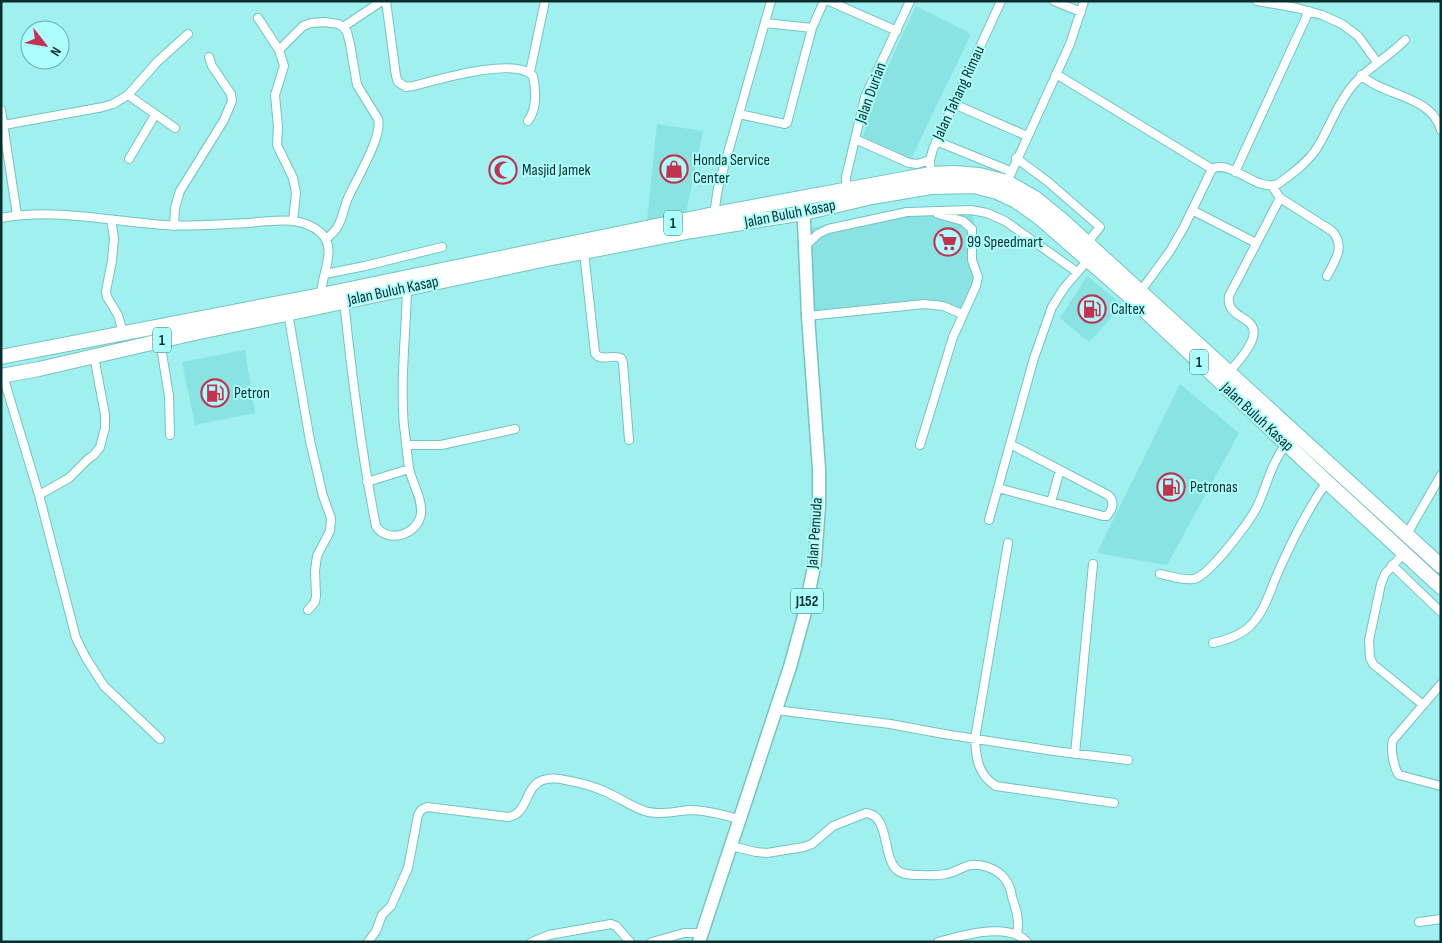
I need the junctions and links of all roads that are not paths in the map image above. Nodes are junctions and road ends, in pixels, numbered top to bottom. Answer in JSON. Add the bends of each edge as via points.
{"nodes":[{"id":1,"x":382,"y":1,"type":"edge"},
{"id":2,"x":386,"y":1,"type":"edge"},
{"id":3,"x":545,"y":1,"type":"edge"},
{"id":4,"x":771,"y":1,"type":"edge"},
{"id":5,"x":824,"y":1,"type":"edge"},
{"id":6,"x":830,"y":1,"type":"edge"},
{"id":7,"x":910,"y":1,"type":"edge"},
{"id":8,"x":1001,"y":1,"type":"edge"},
{"id":9,"x":1054,"y":1,"type":"edge"},
{"id":10,"x":1084,"y":1,"type":"edge"},
{"id":11,"x":1257,"y":1,"type":"edge"},
{"id":12,"x":1309,"y":11,"type":"junction"},
{"id":13,"x":1081,"y":12,"type":"junction"},
{"id":14,"x":258,"y":18,"type":"dead end"},
{"id":15,"x":765,"y":23,"type":"junction"},
{"id":16,"x":343,"y":27,"type":"junction"},
{"id":17,"x":812,"y":28,"type":"junction"},
{"id":18,"x":897,"y":31,"type":"junction"},
{"id":19,"x":188,"y":34,"type":"dead end"},
{"id":20,"x":1405,"y":40,"type":"dead end"},
{"id":21,"x":279,"y":50,"type":"junction"},
{"id":22,"x":209,"y":57,"type":"dead end"},
{"id":23,"x":1377,"y":62,"type":"junction"},
{"id":24,"x":530,"y":72,"type":"junction"},
{"id":25,"x":1056,"y":74,"type":"junction"},
{"id":26,"x":1361,"y":75,"type":"junction"},
{"id":27,"x":128,"y":95,"type":"junction"},
{"id":28,"x":954,"y":104,"type":"junction"},
{"id":29,"x":1,"y":110,"type":"edge"},
{"id":30,"x":739,"y":114,"type":"junction"},
{"id":31,"x":155,"y":115,"type":"junction"},
{"id":32,"x":528,"y":121,"type":"dead end"},
{"id":33,"x":4,"y":125,"type":"junction"},
{"id":34,"x":175,"y":128,"type":"dead end"},
{"id":35,"x":1441,"y":130,"type":"edge"},
{"id":36,"x":1027,"y":136,"type":"junction"},
{"id":37,"x":855,"y":139,"type":"junction"},
{"id":38,"x":936,"y":141,"type":"junction"},
{"id":39,"x":1016,"y":158,"type":"junction"},
{"id":40,"x":130,"y":159,"type":"dead end"},
{"id":41,"x":930,"y":160,"type":"junction"},
{"id":42,"x":1212,"y":169,"type":"junction"},
{"id":43,"x":1235,"y":172,"type":"junction"},
{"id":44,"x":1008,"y":177,"type":"junction"},
{"id":45,"x":931,"y":181,"type":"junction"},
{"id":46,"x":1272,"y":186,"type":"junction"},
{"id":47,"x":846,"y":190,"type":"junction"},
{"id":48,"x":1280,"y":198,"type":"junction"},
{"id":49,"x":803,"y":205,"type":"junction"},
{"id":50,"x":1192,"y":210,"type":"junction"},
{"id":51,"x":931,"y":212,"type":"junction"},
{"id":52,"x":714,"y":214,"type":"junction"},
{"id":53,"x":17,"y":215,"type":"junction"},
{"id":54,"x":1,"y":218,"type":"edge"},
{"id":55,"x":111,"y":220,"type":"junction"},
{"id":56,"x":293,"y":221,"type":"junction"},
{"id":57,"x":174,"y":226,"type":"junction"},
{"id":58,"x":326,"y":239,"type":"junction"},
{"id":59,"x":1087,"y":243,"type":"junction"},
{"id":60,"x":1256,"y":243,"type":"junction"},
{"id":61,"x":805,"y":246,"type":"junction"},
{"id":62,"x":442,"y":247,"type":"dead end"},
{"id":63,"x":584,"y":252,"type":"junction"},
{"id":64,"x":1088,"y":260,"type":"junction"},
{"id":65,"x":1077,"y":272,"type":"junction"},
{"id":66,"x":325,"y":274,"type":"junction"},
{"id":67,"x":1327,"y":276,"type":"dead end"},
{"id":68,"x":407,"y":288,"type":"junction"},
{"id":69,"x":1140,"y":292,"type":"junction"},
{"id":70,"x":321,"y":295,"type":"junction"},
{"id":71,"x":344,"y":301,"type":"junction"},
{"id":72,"x":288,"y":313,"type":"junction"},
{"id":73,"x":962,"y":314,"type":"junction"},
{"id":74,"x":808,"y":316,"type":"junction"},
{"id":75,"x":122,"y":334,"type":"junction"},
{"id":76,"x":160,"y":341,"type":"junction"},
{"id":77,"x":35,"y":350,"type":"junction"},
{"id":78,"x":94,"y":356,"type":"junction"},
{"id":79,"x":1,"y":357,"type":"edge"},
{"id":80,"x":38,"y":369,"type":"junction"},
{"id":81,"x":1229,"y":372,"type":"junction"},
{"id":82,"x":2,"y":376,"type":"edge"},
{"id":83,"x":515,"y":428,"type":"dead end"},
{"id":84,"x":170,"y":435,"type":"dead end"},
{"id":85,"x":629,"y":440,"type":"dead end"},
{"id":86,"x":1010,"y":444,"type":"junction"},
{"id":87,"x":1286,"y":444,"type":"junction"},
{"id":88,"x":406,"y":445,"type":"junction"},
{"id":89,"x":920,"y":445,"type":"dead end"},
{"id":90,"x":409,"y":469,"type":"junction"},
{"id":91,"x":1060,"y":470,"type":"junction"},
{"id":92,"x":1441,"y":474,"type":"edge"},
{"id":93,"x":367,"y":482,"type":"junction"},
{"id":94,"x":1327,"y":482,"type":"junction"},
{"id":95,"x":998,"y":488,"type":"junction"},
{"id":96,"x":39,"y":495,"type":"junction"},
{"id":97,"x":1051,"y":502,"type":"junction"},
{"id":98,"x":989,"y":520,"type":"dead end"},
{"id":99,"x":1407,"y":534,"type":"junction"},
{"id":100,"x":1008,"y":543,"type":"dead end"},
{"id":101,"x":1404,"y":553,"type":"junction"},
{"id":102,"x":1093,"y":564,"type":"dead end"},
{"id":103,"x":1392,"y":566,"type":"junction"},
{"id":104,"x":1441,"y":566,"type":"edge"},
{"id":105,"x":1160,"y":574,"type":"dead end"},
{"id":106,"x":1441,"y":587,"type":"edge"},
{"id":107,"x":308,"y":610,"type":"dead end"},
{"id":108,"x":1441,"y":612,"type":"edge"},
{"id":109,"x":1213,"y":643,"type":"dead end"},
{"id":110,"x":1441,"y":684,"type":"edge"},
{"id":111,"x":1422,"y":704,"type":"junction"},
{"id":112,"x":776,"y":710,"type":"junction"},
{"id":113,"x":160,"y":739,"type":"dead end"},
{"id":114,"x":974,"y":739,"type":"junction"},
{"id":115,"x":1075,"y":754,"type":"junction"},
{"id":116,"x":1128,"y":760,"type":"dead end"},
{"id":117,"x":1441,"y":786,"type":"edge"},
{"id":118,"x":1114,"y":804,"type":"dead end"},
{"id":119,"x":740,"y":819,"type":"junction"},
{"id":120,"x":731,"y":846,"type":"junction"},
{"id":121,"x":1441,"y":920,"type":"edge"},
{"id":122,"x":1419,"y":922,"type":"dead end"},
{"id":123,"x":1017,"y":934,"type":"junction"},
{"id":124,"x":701,"y":937,"type":"edge"},
{"id":125,"x":368,"y":942,"type":"edge"},
{"id":126,"x":532,"y":942,"type":"edge"},
{"id":127,"x":630,"y":942,"type":"edge"},
{"id":128,"x":652,"y":942,"type":"edge"},
{"id":129,"x":938,"y":942,"type":"edge"},
{"id":130,"x":1027,"y":942,"type":"edge"}],
"edges":[{"from":1,"to":16,"type":"street"},
{"from":2,"to":24,"type":"street","via":[[396,76],[402,85],[414,86],[474,71],[518,68]]},
{"from":3,"to":24,"type":"street"},
{"from":4,"to":15,"type":"street"},
{"from":5,"to":17,"type":"street"},
{"from":6,"to":18,"type":"street"},
{"from":7,"to":18,"type":"street","name":"Jalan Durian"},
{"from":8,"to":28,"type":"street","name":"Jalan Tahang Rimau"},
{"from":9,"to":13,"type":"street"},
{"from":10,"to":13,"type":"street"},
{"from":11,"to":12,"type":"street"},
{"from":12,"to":23,"type":"street","via":[[1350,29]]},
{"from":12,"to":43,"type":"street"},
{"from":13,"to":25,"type":"street"},
{"from":14,"to":21,"type":"street"},
{"from":15,"to":17,"type":"street"},
{"from":15,"to":30,"type":"street"},
{"from":16,"to":21,"type":"street","via":[[325,22],[303,26]]},
{"from":16,"to":58,"type":"street","via":[[350,44],[357,85],[380,124],[339,224]]},
{"from":17,"to":30,"type":"street","via":[[787,123]]},
{"from":18,"to":37,"type":"street","name":"Jalan Durian","via":[[867,94]]},
{"from":19,"to":27,"type":"street"},
{"from":20,"to":23,"type":"street"},
{"from":21,"to":56,"type":"street","via":[[284,66],[275,96],[277,145],[293,178],[296,193]]},
{"from":22,"to":57,"type":"street","via":[[232,101],[224,120],[180,191]]},
{"from":23,"to":26,"type":"street"},
{"from":24,"to":32,"type":"street","via":[[534,81],[535,107]]},
{"from":25,"to":36,"type":"street"},
{"from":25,"to":42,"type":"street"},
{"from":26,"to":35,"type":"street","via":[[1378,87],[1426,108],[1438,121]]},
{"from":26,"to":46,"type":"street","via":[[1346,94],[1310,157]]},
{"from":27,"to":31,"type":"street"},
{"from":27,"to":33,"type":"street","via":[[103,106]]},
{"from":28,"to":36,"type":"street"},
{"from":28,"to":38,"type":"street","name":"Jalan Tahang Rimau"},
{"from":29,"to":33,"type":"street"},
{"from":30,"to":52,"type":"street"},
{"from":31,"to":34,"type":"street"},
{"from":31,"to":40,"type":"street"},
{"from":33,"to":53,"type":"street"},
{"from":36,"to":39,"type":"street"},
{"from":37,"to":41,"type":"street","via":[[909,163]]},
{"from":37,"to":47,"type":"street","name":"Jalan Durian"},
{"from":38,"to":41,"type":"street","name":"Jalan Tahang Rimau"},
{"from":38,"to":44,"type":"street"},
{"from":39,"to":44,"type":"street"},
{"from":39,"to":59,"type":"street","via":[[1100,227]]},
{"from":41,"to":45,"type":"street","name":"Jalan Tahang Rimau"},
{"from":42,"to":43,"type":"street","via":[[1220,167]]},
{"from":42,"to":50,"type":"street"},
{"from":43,"to":46,"type":"street"},
{"from":44,"to":45,"type":"highway","name":"Jalan Buluh Kasap","number":"1","via":[[954,173]]},
{"from":44,"to":59,"type":"highway","name":"Jalan Buluh Kasap","number":"1"},
{"from":45,"to":47,"type":"highway","name":"Jalan Buluh Kasap","number":"1"},
{"from":45,"to":49,"type":"highway","name":"Jalan Buluh Kasap","number":"1","via":[[872,197]]},
{"from":45,"to":64,"type":"highway","name":"Jalan Buluh Kasap","number":"1","via":[[974,186],[1016,201]]},
{"from":46,"to":48,"type":"street"},
{"from":47,"to":49,"type":"highway","name":"Jalan Buluh Kasap","number":"1"},
{"from":48,"to":60,"type":"street"},
{"from":48,"to":67,"type":"street","via":[[1336,235],[1339,252]]},
{"from":49,"to":52,"type":"highway","name":"Jalan Buluh Kasap","number":"1"},
{"from":49,"to":61,"type":"main road","name":"Jalan Pemuda","number":"J152"},
{"from":49,"to":63,"type":"highway","name":"Jalan Buluh Kasap","number":"1"},
{"from":50,"to":60,"type":"street"},
{"from":50,"to":69,"type":"street","via":[[1170,251]]},
{"from":51,"to":61,"type":"street","via":[[907,212],[828,229]]},
{"from":51,"to":65,"type":"street","via":[[971,210],[987,213],[1005,221]]},
{"from":51,"to":73,"type":"street","via":[[964,221],[972,229],[972,260],[978,277],[971,300]]},
{"from":52,"to":70,"type":"highway","name":"Jalan Buluh Kasap","number":"1"},
{"from":53,"to":54,"type":"street"},
{"from":53,"to":55,"type":"street","via":[[57,214]]},
{"from":55,"to":57,"type":"street"},
{"from":55,"to":75,"type":"street","via":[[113,245],[106,292],[118,315]]},
{"from":56,"to":57,"type":"street"},
{"from":56,"to":58,"type":"street","via":[[316,230]]},
{"from":58,"to":66,"type":"street"},
{"from":59,"to":69,"type":"highway","name":"Jalan Buluh Kasap","number":"1"},
{"from":60,"to":81,"type":"street","via":[[1228,303],[1252,325],[1254,336],[1250,347]]},
{"from":61,"to":74,"type":"main road","name":"Jalan Pemuda","number":"J152"},
{"from":62,"to":66,"type":"street"},
{"from":63,"to":68,"type":"highway","name":"Jalan Buluh Kasap","number":"1"},
{"from":63,"to":85,"type":"street","via":[[595,353],[600,357],[616,356],[623,362]]},
{"from":64,"to":65,"type":"street"},
{"from":64,"to":87,"type":"highway","name":"Jalan Buluh Kasap","number":"1"},
{"from":65,"to":86,"type":"street","via":[[1052,307]]},
{"from":66,"to":70,"type":"street"},
{"from":68,"to":71,"type":"highway","name":"Jalan Buluh Kasap","number":"1"},
{"from":68,"to":88,"type":"street","via":[[403,385]]},
{"from":69,"to":81,"type":"highway","name":"Jalan Buluh Kasap","number":"1"},
{"from":70,"to":75,"type":"highway","name":"Jalan Buluh Kasap","number":"1"},
{"from":71,"to":72,"type":"highway","name":"Jalan Buluh Kasap","number":"1"},
{"from":71,"to":93,"type":"street"},
{"from":72,"to":76,"type":"highway","name":"Jalan Buluh Kasap","number":"1"},
{"from":72,"to":107,"type":"street","via":[[310,441],[332,518],[330,531],[317,556],[316,596]]},
{"from":73,"to":74,"type":"street","via":[[943,306],[918,304]]},
{"from":73,"to":89,"type":"street"},
{"from":74,"to":112,"type":"main road","name":"Jalan Pemuda","number":"J152","via":[[819,469],[815,561],[798,636]]},
{"from":75,"to":77,"type":"highway","name":"Jalan Buluh Kasap","number":"1"},
{"from":76,"to":78,"type":"highway","name":"Jalan Buluh Kasap","number":"1"},
{"from":76,"to":84,"type":"street","via":[[169,396]]},
{"from":77,"to":79,"type":"highway","name":"Jalan Buluh Kasap","number":"1"},
{"from":77,"to":80,"type":"highway"},
{"from":78,"to":80,"type":"highway","name":"Jalan Buluh Kasap","number":"1"},
{"from":78,"to":96,"type":"street","via":[[106,415],[100,447],[70,478]]},
{"from":80,"to":82,"type":"highway","name":"Jalan Buluh Kasap","number":"1"},
{"from":81,"to":99,"type":"highway","name":"Jalan Buluh Kasap","number":"1"},
{"from":82,"to":96,"type":"street"},
{"from":83,"to":88,"type":"street","via":[[441,445]]},
{"from":86,"to":91,"type":"street"},
{"from":86,"to":95,"type":"street"},
{"from":87,"to":94,"type":"highway","name":"Jalan Buluh Kasap","number":"1"},
{"from":87,"to":105,"type":"street","via":[[1271,468],[1256,509],[1205,573],[1186,580]]},
{"from":88,"to":90,"type":"street"},
{"from":90,"to":93,"type":"street"},
{"from":90,"to":93,"type":"street","via":[[421,512],[414,529],[408,532],[390,537],[379,532]]},
{"from":91,"to":97,"type":"street"},
{"from":91,"to":97,"type":"street","via":[[1108,495],[1113,504],[1110,513],[1103,516]]},
{"from":92,"to":99,"type":"street"},
{"from":94,"to":101,"type":"highway","name":"Jalan Buluh Kasap","number":"1"},
{"from":94,"to":109,"type":"street","via":[[1252,625],[1243,632]]},
{"from":95,"to":97,"type":"street"},
{"from":95,"to":98,"type":"street"},
{"from":96,"to":113,"type":"street","via":[[76,638],[99,679]]},
{"from":99,"to":104,"type":"highway","name":"Jalan Buluh Kasap","number":"1"},
{"from":100,"to":114,"type":"street"},
{"from":101,"to":103,"type":"street"},
{"from":101,"to":106,"type":"highway","name":"Jalan Buluh Kasap","number":"1"},
{"from":102,"to":115,"type":"street"},
{"from":103,"to":108,"type":"street"},
{"from":103,"to":111,"type":"street","via":[[1381,584],[1369,640],[1370,658],[1373,664]]},
{"from":110,"to":111,"type":"street"},
{"from":111,"to":117,"type":"street","via":[[1393,740],[1391,750],[1399,775]]},
{"from":112,"to":114,"type":"street","via":[[890,724]]},
{"from":112,"to":119,"type":"main road","name":"Jalan Pemuda","number":"J152"},
{"from":114,"to":115,"type":"street"},
{"from":114,"to":118,"type":"street","via":[[981,772],[996,786]]},
{"from":115,"to":116,"type":"street"},
{"from":119,"to":120,"type":"main road","name":"Jalan Pemuda","number":"J152"},
{"from":119,"to":125,"type":"street","via":[[692,810],[654,813],[580,783],[555,778],[541,780],[534,786],[514,816],[427,807],[418,815],[405,876]]},
{"from":120,"to":123,"type":"street","via":[[767,853],[804,847],[833,826],[871,813],[880,824],[892,864],[904,873],[945,874],[979,864],[1004,878],[1018,920]]},
{"from":120,"to":124,"type":"main road","name":"Jalan Pemuda","number":"J152"},
{"from":121,"to":122,"type":"street"},
{"from":123,"to":129,"type":"street","via":[[972,933]]},
{"from":123,"to":130,"type":"street"},
{"from":124,"to":128,"type":"street","via":[[684,933]]},
{"from":126,"to":127,"type":"street","via":[[549,935],[611,924]]}]}
